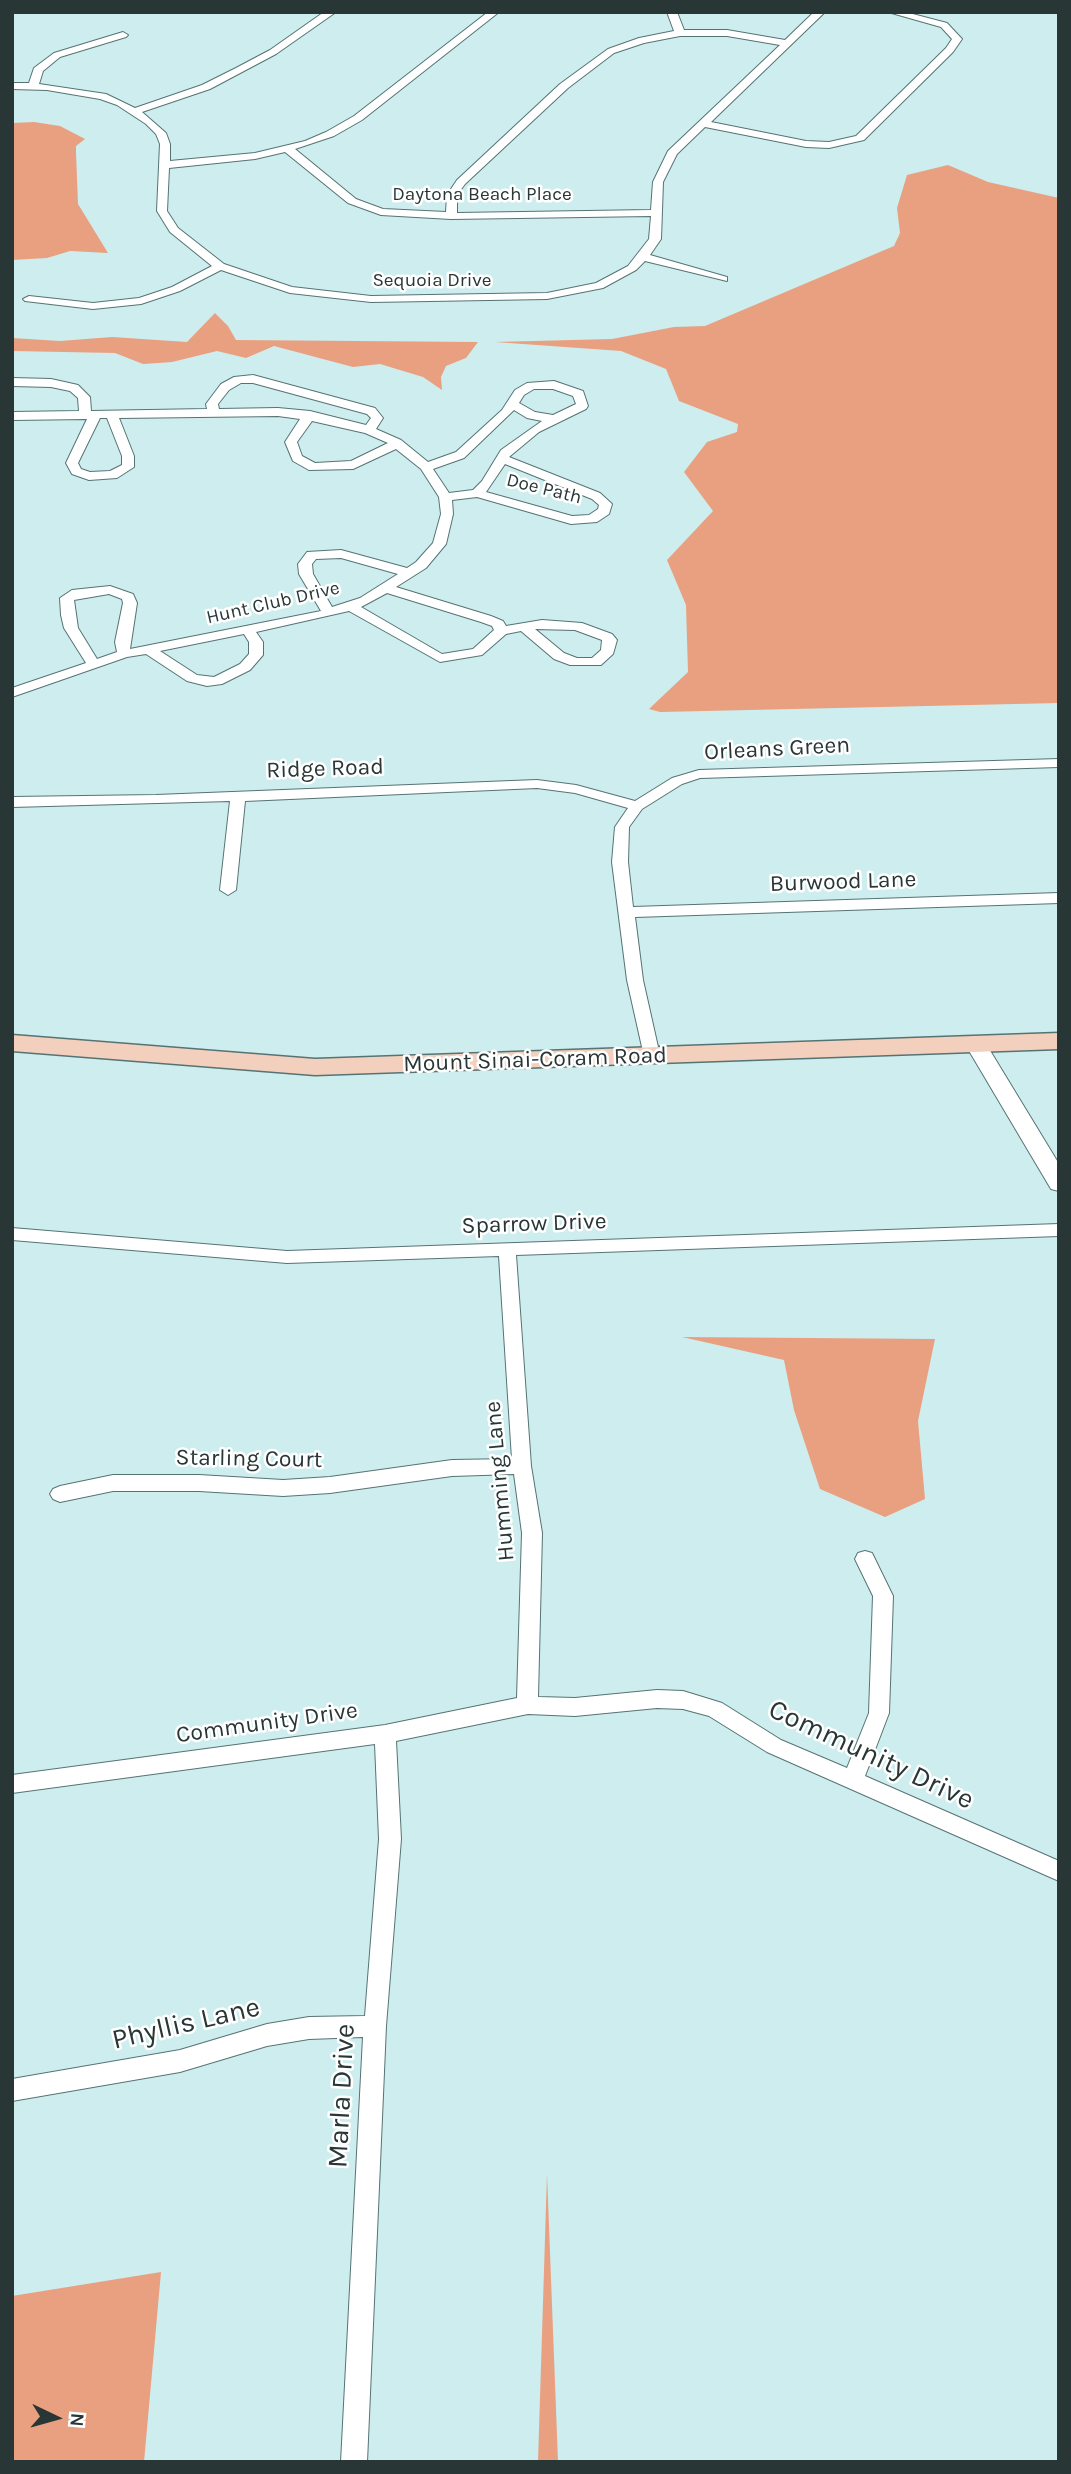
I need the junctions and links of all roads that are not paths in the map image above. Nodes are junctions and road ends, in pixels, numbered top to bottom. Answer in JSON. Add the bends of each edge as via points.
{"nodes":[{"id":1,"x":331,"y":12,"type":"edge"},
{"id":2,"x":494,"y":12,"type":"edge"},
{"id":3,"x":672,"y":12,"type":"edge"},
{"id":4,"x":820,"y":12,"type":"edge"},
{"id":5,"x":893,"y":12,"type":"edge"},
{"id":6,"x":680,"y":33,"type":"junction"},
{"id":7,"x":123,"y":35,"type":"dead end"},
{"id":8,"x":786,"y":43,"type":"junction"},
{"id":9,"x":12,"y":86,"type":"edge"},
{"id":10,"x":33,"y":86,"type":"junction"},
{"id":11,"x":136,"y":111,"type":"junction"},
{"id":12,"x":702,"y":123,"type":"junction"},
{"id":13,"x":288,"y":149,"type":"junction"},
{"id":14,"x":164,"y":165,"type":"junction"},
{"id":15,"x":655,"y":213,"type":"junction"},
{"id":16,"x":450,"y":216,"type":"junction"},
{"id":17,"x":643,"y":257,"type":"junction"},
{"id":18,"x":220,"y":266,"type":"junction"},
{"id":19,"x":723,"y":279,"type":"dead end"},
{"id":20,"x":29,"y":299,"type":"dead end"},
{"id":21,"x":12,"y":382,"type":"edge"},
{"id":22,"x":512,"y":404,"type":"junction"},
{"id":23,"x":214,"y":414,"type":"junction"},
{"id":24,"x":90,"y":415,"type":"junction"},
{"id":25,"x":112,"y":415,"type":"junction"},
{"id":26,"x":310,"y":415,"type":"junction"},
{"id":27,"x":12,"y":416,"type":"edge"},
{"id":28,"x":553,"y":419,"type":"junction"},
{"id":29,"x":369,"y":430,"type":"junction"},
{"id":30,"x":397,"y":443,"type":"junction"},
{"id":31,"x":501,"y":458,"type":"junction"},
{"id":32,"x":426,"y":467,"type":"junction"},
{"id":33,"x":477,"y":493,"type":"junction"},
{"id":34,"x":445,"y":497,"type":"junction"},
{"id":35,"x":410,"y":573,"type":"junction"},
{"id":36,"x":388,"y":589,"type":"junction"},
{"id":37,"x":350,"y":607,"type":"junction"},
{"id":38,"x":329,"y":614,"type":"junction"},
{"id":39,"x":524,"y":626,"type":"junction"},
{"id":40,"x":248,"y":630,"type":"junction"},
{"id":41,"x":501,"y":631,"type":"junction"},
{"id":42,"x":148,"y":649,"type":"junction"},
{"id":43,"x":124,"y":654,"type":"junction"},
{"id":44,"x":93,"y":663,"type":"junction"},
{"id":45,"x":12,"y":693,"type":"edge"},
{"id":46,"x":1059,"y":763,"type":"edge"},
{"id":47,"x":238,"y":796,"type":"junction"},
{"id":48,"x":637,"y":806,"type":"junction"},
{"id":49,"x":14,"y":807,"type":"edge"},
{"id":50,"x":228,"y":890,"type":"dead end"},
{"id":51,"x":1059,"y":898,"type":"edge"},
{"id":52,"x":628,"y":912,"type":"junction"},
{"id":53,"x":1059,"y":1041,"type":"edge"},
{"id":54,"x":12,"y":1043,"type":"edge"},
{"id":55,"x":976,"y":1044,"type":"junction"},
{"id":56,"x":652,"y":1056,"type":"junction"},
{"id":57,"x":1059,"y":1182,"type":"edge"},
{"id":58,"x":1059,"y":1230,"type":"edge"},
{"id":59,"x":12,"y":1234,"type":"edge"},
{"id":60,"x":508,"y":1249,"type":"junction"},
{"id":61,"x":522,"y":1466,"type":"junction"},
{"id":62,"x":60,"y":1494,"type":"dead end"},
{"id":63,"x":865,"y":1559,"type":"dead end"},
{"id":64,"x":528,"y":1705,"type":"junction"},
{"id":65,"x":384,"y":1734,"type":"junction"},
{"id":66,"x":854,"y":1778,"type":"junction"},
{"id":67,"x":12,"y":1784,"type":"edge"},
{"id":68,"x":1059,"y":1871,"type":"edge"},
{"id":69,"x":375,"y":2026,"type":"junction"},
{"id":70,"x":12,"y":2090,"type":"edge"},
{"id":71,"x":354,"y":2462,"type":"edge"}],
"edges":[{"from":1,"to":11,"type":"street","via":[[240,70]]},
{"from":2,"to":13,"type":"street","via":[[358,118]]},
{"from":3,"to":6,"type":"street"},
{"from":4,"to":8,"type":"street"},
{"from":5,"to":12,"type":"street","via":[[944,25],[957,38],[860,138],[829,145],[806,144]]},
{"from":6,"to":8,"type":"street","via":[[727,33]]},
{"from":6,"to":16,"type":"street","via":[[642,40],[600,57],[460,182],[452,195]]},
{"from":7,"to":10,"type":"street","via":[[57,55],[38,70]]},
{"from":8,"to":12,"type":"street"},
{"from":9,"to":10,"type":"street","name":"Sequoia Drive"},
{"from":10,"to":11,"type":"street","name":"Sequoia Drive","via":[[102,96]]},
{"from":11,"to":14,"type":"street","name":"Sequoia Drive","via":[[161,132]]},
{"from":12,"to":15,"type":"street","via":[[662,169]]},
{"from":13,"to":14,"type":"street","via":[[222,162]]},
{"from":13,"to":16,"type":"street","name":"Daytona Beach Place","via":[[352,201],[369,209]]},
{"from":14,"to":18,"type":"street","name":"Sequoia Drive","via":[[162,211],[174,229]]},
{"from":15,"to":16,"type":"street","name":"Daytona Beach Place"},
{"from":15,"to":17,"type":"street","via":[[655,239]]},
{"from":17,"to":18,"type":"street","name":"Sequoia Drive","via":[[599,286],[504,299],[326,295],[289,290]]},
{"from":17,"to":19,"type":"street"},
{"from":18,"to":20,"type":"street","via":[[141,301],[93,306]]},
{"from":21,"to":24,"type":"street","via":[[74,388],[84,397]]},
{"from":22,"to":28,"type":"street","via":[[531,415]]},
{"from":22,"to":28,"type":"street","via":[[531,386],[554,384],[579,394],[582,406]]},
{"from":22,"to":32,"type":"street","via":[[460,456]]},
{"from":23,"to":25,"type":"street"},
{"from":23,"to":26,"type":"street"},
{"from":23,"to":29,"type":"street","via":[[212,404],[225,387],[253,379],[371,411],[377,418]]},
{"from":24,"to":25,"type":"street"},
{"from":24,"to":25,"type":"street","via":[[72,463],[76,471],[89,476],[113,475],[128,467]]},
{"from":24,"to":27,"type":"street"},
{"from":26,"to":29,"type":"street"},
{"from":26,"to":30,"type":"street","via":[[291,442],[297,458],[313,467],[353,465]]},
{"from":28,"to":31,"type":"street"},
{"from":29,"to":30,"type":"street"},
{"from":30,"to":32,"type":"street"},
{"from":31,"to":33,"type":"street"},
{"from":31,"to":33,"type":"street","name":"Doe Path","via":[[596,496],[606,504],[604,511],[592,519],[570,520]]},
{"from":32,"to":34,"type":"street"},
{"from":33,"to":34,"type":"street"},
{"from":34,"to":35,"type":"street","name":"Hunt Club Drive","via":[[446,526],[439,544]]},
{"from":35,"to":36,"type":"street","name":"Hunt Club Drive"},
{"from":35,"to":38,"type":"street","via":[[341,554],[312,555],[305,565],[306,574]]},
{"from":36,"to":37,"type":"street","name":"Hunt Club Drive"},
{"from":36,"to":41,"type":"street","via":[[486,619],[498,624]]},
{"from":37,"to":38,"type":"street","name":"Hunt Club Drive"},
{"from":37,"to":41,"type":"street","via":[[445,658],[477,652]]},
{"from":38,"to":40,"type":"street","name":"Hunt Club Drive"},
{"from":39,"to":39,"type":"street","via":[[559,656],[575,663],[596,662],[608,652],[610,640],[593,630],[558,624]]},
{"from":39,"to":41,"type":"street"},
{"from":40,"to":42,"type":"street","name":"Hunt Club Drive"},
{"from":40,"to":42,"type":"street","via":[[256,642],[256,655],[245,667],[217,681],[192,678]]},
{"from":42,"to":43,"type":"street","name":"Hunt Club Drive"},
{"from":43,"to":44,"type":"street","name":"Hunt Club Drive"},
{"from":43,"to":44,"type":"street","via":[[128,597],[110,590],[77,593],[67,601],[71,628]]},
{"from":44,"to":45,"type":"street","name":"Hunt Club Drive"},
{"from":46,"to":48,"type":"street","name":"Orleans Green","via":[[699,774],[677,781]]},
{"from":47,"to":48,"type":"street","name":"Ridge Road","via":[[537,784]]},
{"from":47,"to":49,"type":"street","name":"Ridge Road"},
{"from":47,"to":50,"type":"street"},
{"from":48,"to":52,"type":"street","name":"Orleans Green","via":[[622,827],[620,842]]},
{"from":51,"to":52,"type":"street","name":"Burwood Lane"},
{"from":52,"to":56,"type":"street","name":"Orleans Green","via":[[635,980]]},
{"from":53,"to":55,"type":"main road","name":"Mount Sinai-Coram Road"},
{"from":54,"to":56,"type":"main road","name":"Mount Sinai-Coram Road","via":[[315,1067]]},
{"from":55,"to":56,"type":"main road","name":"Mount Sinai-Coram Road"},
{"from":55,"to":57,"type":"street"},
{"from":58,"to":60,"type":"street","name":"Sparrow Drive"},
{"from":59,"to":60,"type":"street","name":"Sparrow Drive","via":[[287,1258]]},
{"from":60,"to":61,"type":"street","name":"Humming Lane"},
{"from":61,"to":62,"type":"street","name":"Starling Court","via":[[452,1468],[283,1488],[113,1483]]},
{"from":61,"to":64,"type":"street","name":"Humming Lane","via":[[531,1533]]},
{"from":63,"to":66,"type":"street","via":[[883,1596],[879,1713]]},
{"from":64,"to":65,"type":"street","name":"Community Drive"},
{"from":64,"to":66,"type":"street","name":"Community Drive","via":[[575,1707],[683,1700],[715,1709],[774,1746]]},
{"from":65,"to":67,"type":"street","name":"Community Drive"},
{"from":65,"to":69,"type":"street","name":"Marla Drive","via":[[390,1839]]},
{"from":66,"to":68,"type":"street","name":"Community Drive"},
{"from":69,"to":70,"type":"street","name":"Phyllis Lane","via":[[277,2033],[180,2061]]},
{"from":69,"to":71,"type":"street","name":"Marla Drive"}]}
